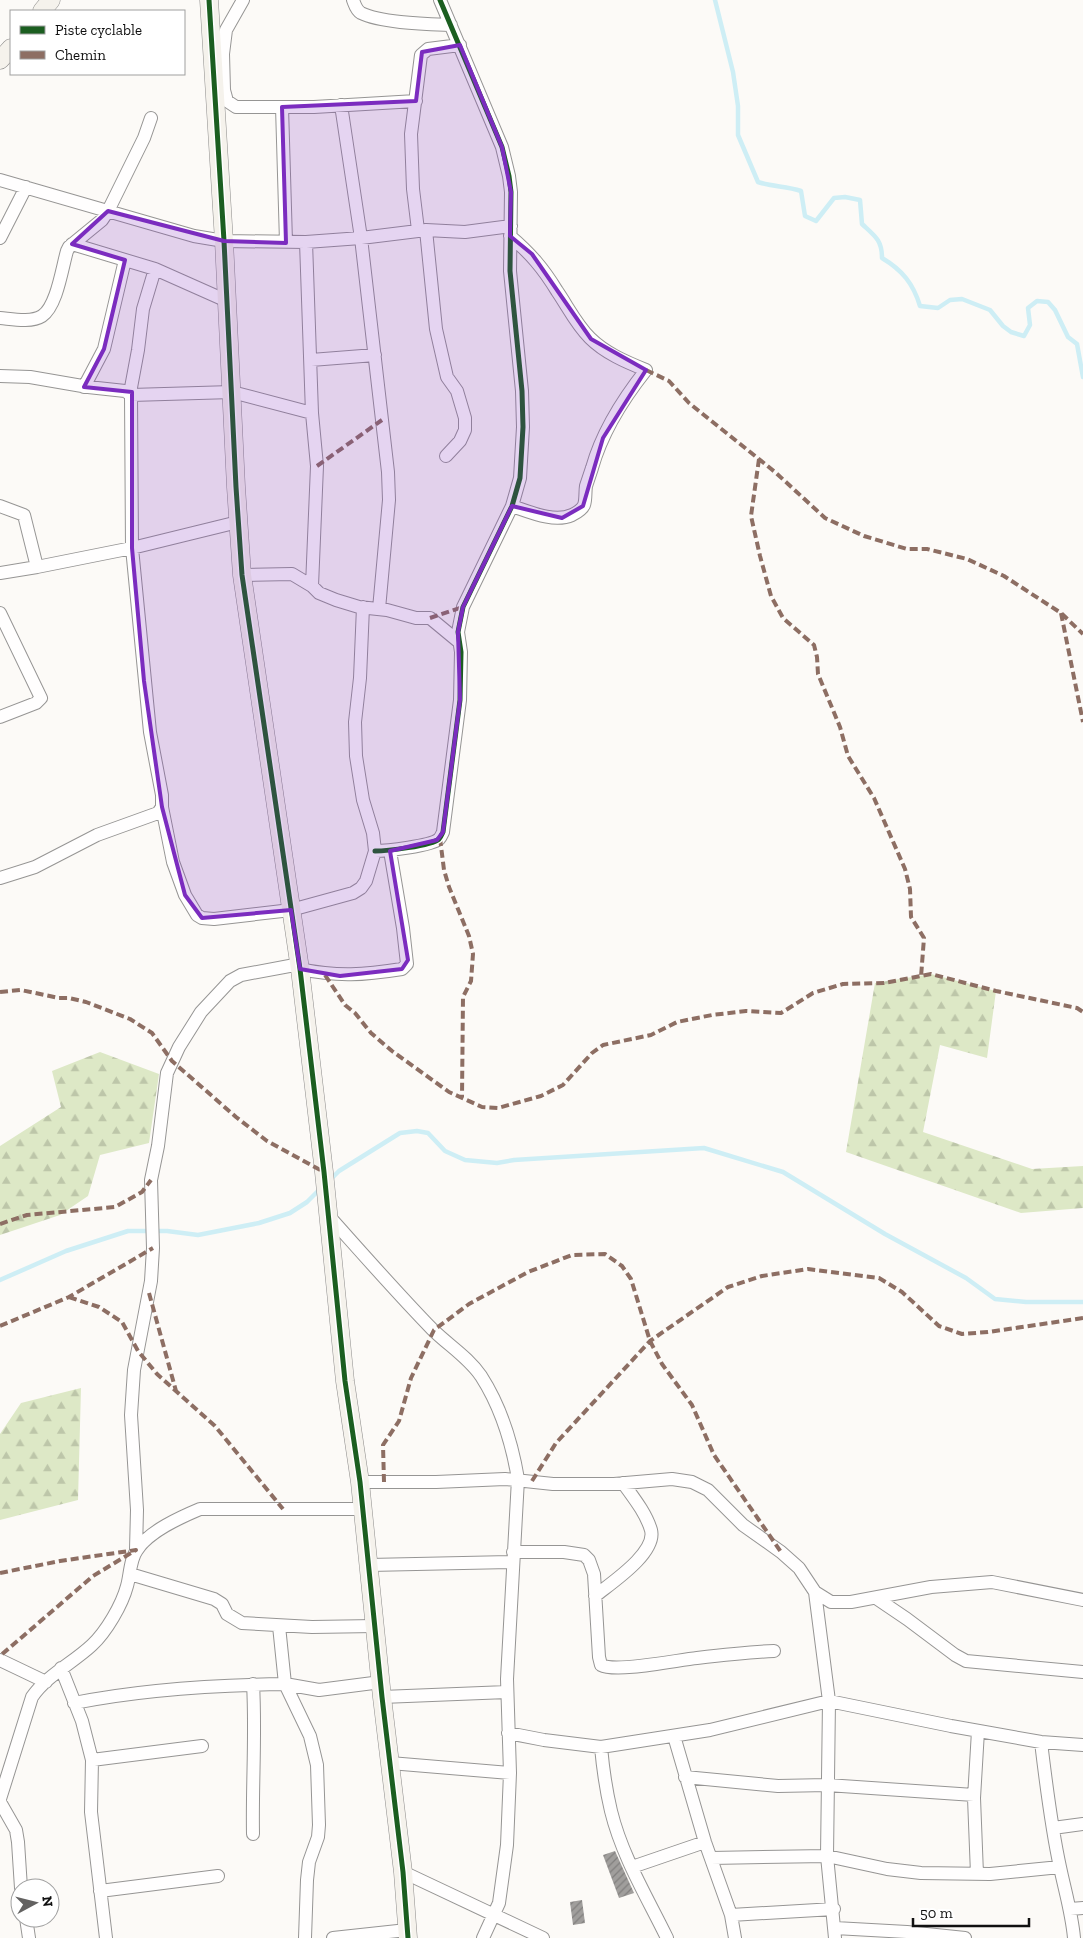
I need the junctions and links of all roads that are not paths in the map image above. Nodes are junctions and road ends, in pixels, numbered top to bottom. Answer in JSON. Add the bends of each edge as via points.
{"nodes":[{"id":1,"x":51,"y":0,"type":"edge"},
{"id":2,"x":209,"y":0,"type":"edge"},
{"id":3,"x":243,"y":0,"type":"edge"},
{"id":4,"x":353,"y":0,"type":"edge"},
{"id":5,"x":440,"y":0,"type":"edge"},
{"id":6,"x":43,"y":10,"type":"edge"},
{"id":7,"x":451,"y":26,"type":"junction"},
{"id":8,"x":460,"y":45,"type":"junction"},
{"id":9,"x":10,"y":49,"type":"edge"},
{"id":10,"x":0,"y":60,"type":"edge"},
{"id":11,"x":416,"y":101,"type":"junction"},
{"id":12,"x":342,"y":105,"type":"junction"},
{"id":13,"x":282,"y":107,"type":"junction"},
{"id":14,"x":151,"y":118,"type":"dead end"},
{"id":15,"x":0,"y":180,"type":"edge"},
{"id":16,"x":26,"y":187,"type":"junction"},
{"id":17,"x":108,"y":211,"type":"junction"},
{"id":18,"x":422,"y":230,"type":"junction"},
{"id":19,"x":510,"y":231,"type":"junction"},
{"id":20,"x":0,"y":238,"type":"edge"},
{"id":21,"x":361,"y":238,"type":"junction"},
{"id":22,"x":224,"y":241,"type":"junction"},
{"id":23,"x":286,"y":242,"type":"junction"},
{"id":24,"x":306,"y":242,"type":"junction"},
{"id":25,"x":72,"y":244,"type":"junction"},
{"id":26,"x":125,"y":260,"type":"junction"},
{"id":27,"x":154,"y":269,"type":"junction"},
{"id":28,"x":227,"y":301,"type":"junction"},
{"id":29,"x":0,"y":318,"type":"edge"},
{"id":30,"x":375,"y":355,"type":"junction"},
{"id":31,"x":311,"y":360,"type":"junction"},
{"id":32,"x":0,"y":376,"type":"edge"},
{"id":33,"x":84,"y":387,"type":"junction"},
{"id":34,"x":232,"y":392,"type":"junction"},
{"id":35,"x":130,"y":394,"type":"junction"},
{"id":36,"x":312,"y":413,"type":"junction"},
{"id":37,"x":446,"y":456,"type":"dead end"},
{"id":38,"x":0,"y":506,"type":"edge"},
{"id":39,"x":512,"y":506,"type":"junction"},
{"id":40,"x":238,"y":522,"type":"junction"},
{"id":41,"x":132,"y":548,"type":"junction"},
{"id":42,"x":37,"y":567,"type":"junction"},
{"id":43,"x":0,"y":572,"type":"edge"},
{"id":44,"x":242,"y":575,"type":"junction"},
{"id":45,"x":312,"y":586,"type":"junction"},
{"id":46,"x":363,"y":607,"type":"junction"},
{"id":47,"x":379,"y":609,"type":"junction"},
{"id":48,"x":0,"y":613,"type":"edge"},
{"id":49,"x":459,"y":642,"type":"junction"},
{"id":50,"x":0,"y":717,"type":"edge"},
{"id":51,"x":162,"y":807,"type":"junction"},
{"id":52,"x":390,"y":850,"type":"junction"},
{"id":53,"x":375,"y":851,"type":"junction"},
{"id":54,"x":0,"y":878,"type":"edge"},
{"id":55,"x":292,"y":910,"type":"junction"},
{"id":56,"x":300,"y":967,"type":"junction"},
{"id":57,"x":327,"y":1214,"type":"junction"},
{"id":58,"x":518,"y":1479,"type":"junction"},
{"id":59,"x":360,"y":1482,"type":"junction"},
{"id":60,"x":623,"y":1483,"type":"junction"},
{"id":61,"x":362,"y":1509,"type":"junction"},
{"id":62,"x":136,"y":1550,"type":"junction"},
{"id":63,"x":513,"y":1557,"type":"junction"},
{"id":64,"x":369,"y":1566,"type":"junction"},
{"id":65,"x":130,"y":1574,"type":"junction"},
{"id":66,"x":815,"y":1592,"type":"junction"},
{"id":67,"x":595,"y":1596,"type":"junction"},
{"id":68,"x":876,"y":1598,"type":"junction"},
{"id":69,"x":1083,"y":1600,"type":"edge"},
{"id":70,"x":278,"y":1626,"type":"junction"},
{"id":71,"x":374,"y":1626,"type":"junction"},
{"id":72,"x":774,"y":1651,"type":"dead end"},
{"id":73,"x":0,"y":1660,"type":"edge"},
{"id":74,"x":61,"y":1668,"type":"junction"},
{"id":75,"x":1083,"y":1672,"type":"edge"},
{"id":76,"x":46,"y":1682,"type":"junction"},
{"id":77,"x":253,"y":1684,"type":"junction"},
{"id":78,"x":285,"y":1684,"type":"junction"},
{"id":79,"x":381,"y":1689,"type":"junction"},
{"id":80,"x":507,"y":1692,"type":"junction"},
{"id":81,"x":828,"y":1701,"type":"junction"},
{"id":82,"x":74,"y":1703,"type":"junction"},
{"id":83,"x":978,"y":1731,"type":"junction"},
{"id":84,"x":508,"y":1733,"type":"junction"},
{"id":85,"x":674,"y":1736,"type":"junction"},
{"id":86,"x":1041,"y":1742,"type":"junction"},
{"id":87,"x":1083,"y":1744,"type":"edge"},
{"id":88,"x":202,"y":1746,"type":"dead end"},
{"id":89,"x":601,"y":1747,"type":"junction"},
{"id":90,"x":92,"y":1760,"type":"junction"},
{"id":91,"x":390,"y":1764,"type":"junction"},
{"id":92,"x":510,"y":1773,"type":"junction"},
{"id":93,"x":685,"y":1777,"type":"junction"},
{"id":94,"x":828,"y":1786,"type":"junction"},
{"id":95,"x":974,"y":1795,"type":"junction"},
{"id":96,"x":0,"y":1801,"type":"edge"},
{"id":97,"x":1083,"y":1824,"type":"edge"},
{"id":98,"x":1053,"y":1828,"type":"junction"},
{"id":99,"x":253,"y":1834,"type":"dead end"},
{"id":100,"x":705,"y":1842,"type":"junction"},
{"id":101,"x":827,"y":1856,"type":"junction"},
{"id":102,"x":711,"y":1858,"type":"junction"},
{"id":103,"x":632,"y":1867,"type":"junction"},
{"id":104,"x":1060,"y":1868,"type":"junction"},
{"id":105,"x":403,"y":1872,"type":"junction"},
{"id":106,"x":977,"y":1874,"type":"junction"},
{"id":107,"x":218,"y":1876,"type":"dead end"},
{"id":108,"x":20,"y":1878,"type":"edge"},
{"id":109,"x":100,"y":1891,"type":"junction"},
{"id":110,"x":1076,"y":1908,"type":"edge"},
{"id":111,"x":834,"y":1909,"type":"junction"},
{"id":112,"x":495,"y":1915,"type":"junction"},
{"id":113,"x":730,"y":1915,"type":"junction"},
{"id":114,"x":835,"y":1933,"type":"edge"},
{"id":115,"x":407,"y":1934,"type":"edge"},
{"id":116,"x":106,"y":1938,"type":"edge"},
{"id":117,"x":305,"y":1938,"type":"edge"},
{"id":118,"x":333,"y":1938,"type":"edge"},
{"id":119,"x":483,"y":1938,"type":"edge"},
{"id":120,"x":543,"y":1938,"type":"edge"},
{"id":121,"x":667,"y":1938,"type":"edge"},
{"id":122,"x":735,"y":1938,"type":"edge"},
{"id":123,"x":964,"y":1938,"type":"edge"},
{"id":124,"x":1074,"y":1938,"type":"edge"}],
"edges":[{"from":1,"to":6,"type":"street"},
{"from":2,"to":22,"type":"street"},
{"from":3,"to":13,"type":"street","via":[[226,30],[223,54],[227,101],[236,107]]},
{"from":4,"to":7,"type":"street","via":[[356,8],[366,14]]},
{"from":5,"to":7,"type":"street"},
{"from":7,"to":8,"type":"street"},
{"from":8,"to":11,"type":"street","via":[[428,48],[422,52]]},
{"from":8,"to":19,"type":"street","via":[[502,147],[511,192]]},
{"from":9,"to":10,"type":"street"},
{"from":11,"to":12,"type":"street"},
{"from":11,"to":18,"type":"street","via":[[411,150]]},
{"from":12,"to":13,"type":"street"},
{"from":12,"to":21,"type":"street"},
{"from":13,"to":23,"type":"street"},
{"from":14,"to":17,"type":"street"},
{"from":15,"to":16,"type":"street"},
{"from":16,"to":17,"type":"street"},
{"from":16,"to":20,"type":"street"},
{"from":17,"to":22,"type":"street","via":[[194,236]]},
{"from":17,"to":25,"type":"street","via":[[102,220]]},
{"from":18,"to":19,"type":"street"},
{"from":18,"to":21,"type":"street"},
{"from":18,"to":37,"type":"street","via":[[436,329],[447,377],[457,391],[465,418],[465,430],[460,441]]},
{"from":19,"to":39,"type":"street","via":[[510,271],[523,427],[520,478]]},
{"from":19,"to":39,"type":"street","via":[[532,254],[591,339],[625,362],[646,370],[629,392],[603,438],[594,458],[584,506],[580,511],[562,518]]},
{"from":21,"to":24,"type":"street"},
{"from":21,"to":30,"type":"street"},
{"from":22,"to":23,"type":"street"},
{"from":22,"to":28,"type":"street"},
{"from":23,"to":24,"type":"street"},
{"from":24,"to":31,"type":"street"},
{"from":25,"to":26,"type":"street"},
{"from":25,"to":29,"type":"street","via":[[66,251],[51,303],[42,316],[32,320]]},
{"from":26,"to":27,"type":"street"},
{"from":26,"to":33,"type":"street","via":[[104,349]]},
{"from":27,"to":28,"type":"street"},
{"from":27,"to":35,"type":"street","via":[[143,309]]},
{"from":28,"to":34,"type":"street"},
{"from":30,"to":31,"type":"street"},
{"from":30,"to":47,"type":"street","via":[[389,500]]},
{"from":31,"to":36,"type":"street"},
{"from":32,"to":33,"type":"street","via":[[37,378]]},
{"from":33,"to":35,"type":"street"},
{"from":34,"to":35,"type":"street"},
{"from":34,"to":36,"type":"street"},
{"from":34,"to":40,"type":"street"},
{"from":35,"to":41,"type":"street"},
{"from":36,"to":45,"type":"street","via":[[316,466]]},
{"from":38,"to":42,"type":"street","via":[[24,515]]},
{"from":39,"to":49,"type":"street","via":[[463,607]]},
{"from":40,"to":41,"type":"street"},
{"from":40,"to":44,"type":"street"},
{"from":41,"to":42,"type":"street"},
{"from":41,"to":51,"type":"street","via":[[144,682]]},
{"from":42,"to":43,"type":"street"},
{"from":44,"to":45,"type":"street","via":[[292,574]]},
{"from":44,"to":55,"type":"street"},
{"from":45,"to":46,"type":"street","via":[[319,593]]},
{"from":46,"to":47,"type":"street"},
{"from":46,"to":53,"type":"street","via":[[355,742],[359,779]]},
{"from":47,"to":49,"type":"street","via":[[430,618]]},
{"from":48,"to":50,"type":"street","via":[[41,698]]},
{"from":49,"to":52,"type":"street","via":[[460,700],[443,832],[437,840]]},
{"from":51,"to":54,"type":"street","via":[[158,813],[97,835],[35,867]]},
{"from":51,"to":55,"type":"street","via":[[173,862],[185,895],[197,915],[214,919]]},
{"from":52,"to":53,"type":"street"},
{"from":52,"to":56,"type":"street","via":[[407,964],[402,969],[355,975],[325,975]]},
{"from":53,"to":55,"type":"street","via":[[361,888]]},
{"from":55,"to":56,"type":"street"},
{"from":56,"to":57,"type":"street"},
{"from":56,"to":62,"type":"street","via":[[241,975],[230,981],[201,1012],[167,1073],[151,1180],[151,1281],[134,1370],[131,1415]]},
{"from":57,"to":58,"type":"street","via":[[481,1376],[506,1430]]},
{"from":57,"to":59,"type":"street","via":[[345,1382]]},
{"from":58,"to":59,"type":"street"},
{"from":58,"to":60,"type":"street","via":[[553,1484]]},
{"from":58,"to":63,"type":"street"},
{"from":59,"to":61,"type":"street"},
{"from":60,"to":66,"type":"street","via":[[672,1479],[692,1482],[708,1490],[743,1525],[799,1568]]},
{"from":60,"to":67,"type":"street","via":[[644,1514],[652,1532],[650,1543],[635,1564]]},
{"from":61,"to":62,"type":"street","via":[[200,1509],[149,1537]]},
{"from":61,"to":64,"type":"street"},
{"from":62,"to":65,"type":"street"},
{"from":63,"to":64,"type":"street"},
{"from":63,"to":67,"type":"street","via":[[564,1552],[584,1556],[594,1574]]},
{"from":63,"to":80,"type":"street"},
{"from":64,"to":71,"type":"street"},
{"from":65,"to":70,"type":"street","via":[[214,1599],[222,1604],[227,1614],[242,1623]]},
{"from":65,"to":74,"type":"street","via":[[127,1589],[111,1620],[92,1644]]},
{"from":66,"to":68,"type":"street","via":[[832,1602]]},
{"from":66,"to":81,"type":"street"},
{"from":67,"to":72,"type":"street","via":[[599,1656],[601,1665],[606,1667]]},
{"from":68,"to":69,"type":"street","via":[[930,1587],[992,1582]]},
{"from":68,"to":75,"type":"street","via":[[966,1661]]},
{"from":70,"to":71,"type":"street"},
{"from":70,"to":78,"type":"street"},
{"from":71,"to":79,"type":"street"},
{"from":73,"to":76,"type":"street"},
{"from":74,"to":76,"type":"street"},
{"from":74,"to":82,"type":"street"},
{"from":76,"to":96,"type":"street","via":[[32,1697]]},
{"from":77,"to":78,"type":"street"},
{"from":77,"to":82,"type":"street","via":[[167,1689]]},
{"from":77,"to":99,"type":"street"},
{"from":78,"to":79,"type":"street","via":[[319,1690]]},
{"from":78,"to":117,"type":"street","via":[[310,1736],[317,1765],[319,1831],[309,1862]]},
{"from":79,"to":80,"type":"street"},
{"from":79,"to":91,"type":"street"},
{"from":80,"to":84,"type":"street"},
{"from":81,"to":83,"type":"street"},
{"from":81,"to":85,"type":"street"},
{"from":81,"to":94,"type":"street"},
{"from":82,"to":90,"type":"street"},
{"from":83,"to":86,"type":"street"},
{"from":83,"to":95,"type":"street"},
{"from":84,"to":89,"type":"street"},
{"from":84,"to":92,"type":"street"},
{"from":85,"to":89,"type":"street"},
{"from":85,"to":93,"type":"street"},
{"from":86,"to":87,"type":"street"},
{"from":86,"to":98,"type":"street"},
{"from":88,"to":90,"type":"street"},
{"from":89,"to":103,"type":"street","via":[[611,1813]]},
{"from":90,"to":109,"type":"street","via":[[91,1812]]},
{"from":91,"to":92,"type":"street"},
{"from":91,"to":105,"type":"street"},
{"from":92,"to":112,"type":"street","via":[[502,1887]]},
{"from":93,"to":94,"type":"street","via":[[778,1786]]},
{"from":93,"to":100,"type":"street"},
{"from":94,"to":95,"type":"street"},
{"from":94,"to":101,"type":"street"},
{"from":95,"to":106,"type":"street"},
{"from":96,"to":108,"type":"street","via":[[16,1830]]},
{"from":97,"to":98,"type":"street"},
{"from":98,"to":104,"type":"street"},
{"from":100,"to":102,"type":"street"},
{"from":100,"to":103,"type":"street"},
{"from":101,"to":102,"type":"street"},
{"from":101,"to":106,"type":"street","via":[[887,1870]]},
{"from":101,"to":111,"type":"street"},
{"from":102,"to":113,"type":"street"},
{"from":103,"to":121,"type":"street"},
{"from":104,"to":106,"type":"street"},
{"from":104,"to":110,"type":"street"},
{"from":105,"to":112,"type":"street"},
{"from":105,"to":115,"type":"street"},
{"from":107,"to":109,"type":"street"},
{"from":109,"to":116,"type":"street"},
{"from":110,"to":124,"type":"street"},
{"from":111,"to":113,"type":"street"},
{"from":111,"to":114,"type":"street"},
{"from":112,"to":119,"type":"street"},
{"from":112,"to":120,"type":"street"},
{"from":113,"to":122,"type":"street"},
{"from":114,"to":123,"type":"street","via":[[907,1932]]},
{"from":115,"to":118,"type":"street"}]}
